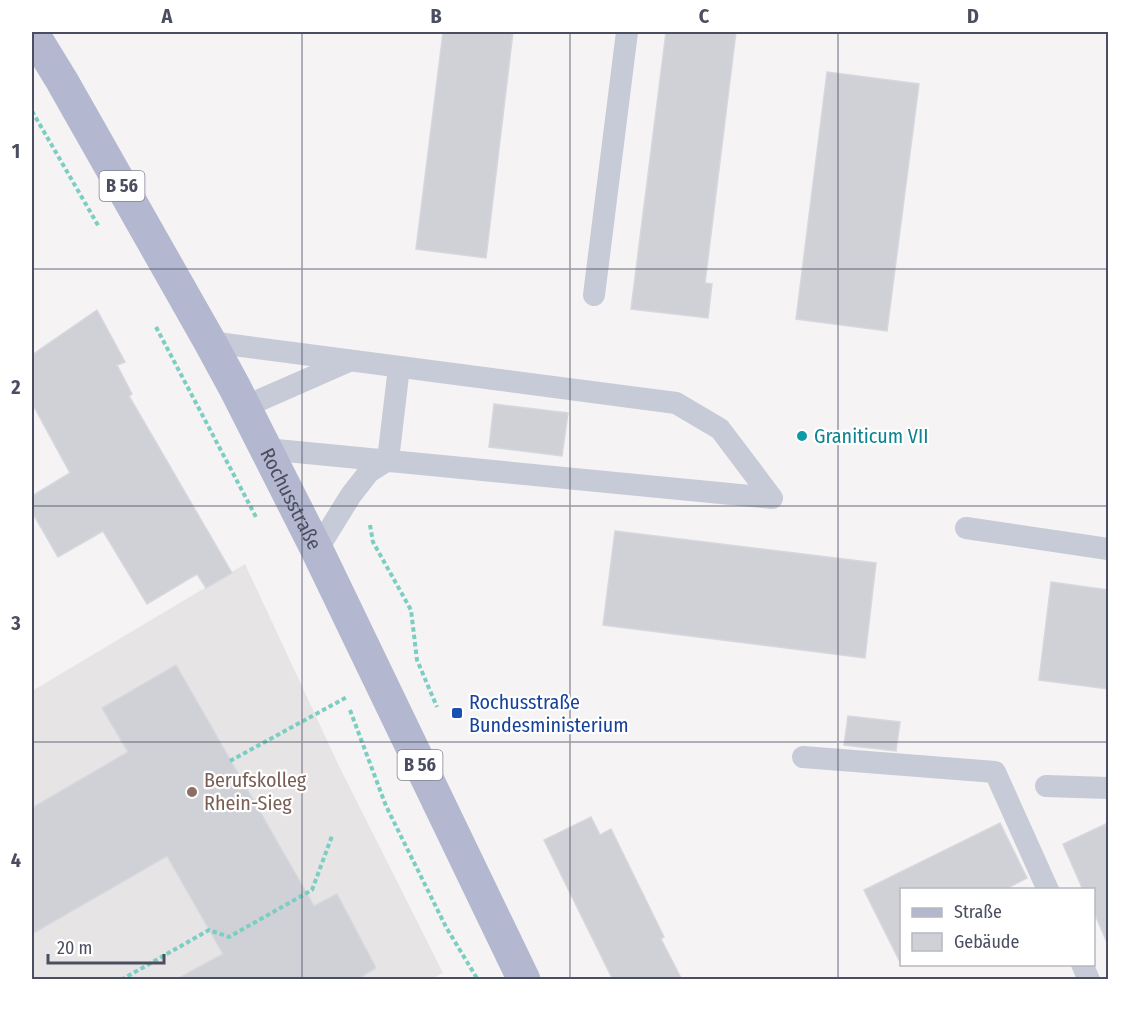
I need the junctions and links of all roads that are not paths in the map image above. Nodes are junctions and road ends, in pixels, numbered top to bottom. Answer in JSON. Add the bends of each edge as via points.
{"nodes":[{"id":1,"x":32,"y":32,"type":"edge"},
{"id":2,"x":627,"y":32,"type":"edge"},
{"id":3,"x":594,"y":295,"type":"dead end"},
{"id":4,"x":210,"y":342,"type":"junction"},
{"id":5,"x":350,"y":360,"type":"junction"},
{"id":6,"x":399,"y":367,"type":"junction"},
{"id":7,"x":244,"y":407,"type":"junction"},
{"id":8,"x":266,"y":449,"type":"junction"},
{"id":9,"x":388,"y":460,"type":"junction"},
{"id":10,"x":966,"y":528,"type":"dead end"},
{"id":11,"x":1108,"y":549,"type":"edge"},
{"id":12,"x":317,"y":550,"type":"junction"},
{"id":13,"x":803,"y":757,"type":"dead end"},
{"id":14,"x":1046,"y":786,"type":"dead end"},
{"id":15,"x":1108,"y":788,"type":"edge"},
{"id":16,"x":1047,"y":888,"type":"edge"},
{"id":17,"x":1083,"y":966,"type":"edge"},
{"id":18,"x":524,"y":980,"type":"edge"},
{"id":19,"x":1089,"y":980,"type":"edge"}],
"edges":[{"from":1,"to":4,"type":"main road","name":"Rochusstraße","number":"B 56"},
{"from":2,"to":3,"type":"lane"},
{"from":4,"to":5,"type":"lane"},
{"from":4,"to":7,"type":"main road","name":"Rochusstraße","number":"B 56"},
{"from":5,"to":6,"type":"lane"},
{"from":5,"to":7,"type":"lane"},
{"from":6,"to":9,"type":"lane"},
{"from":6,"to":9,"type":"lane","via":[[676,403],[720,429],[772,498]]},
{"from":7,"to":8,"type":"main road","name":"Rochusstraße","number":"B 56"},
{"from":8,"to":9,"type":"lane"},
{"from":8,"to":12,"type":"main road","name":"Rochusstraße","number":"B 56"},
{"from":9,"to":12,"type":"lane","via":[[369,472]]},
{"from":10,"to":11,"type":"lane"},
{"from":12,"to":18,"type":"main road","name":"Rochusstraße","number":"B 56"},
{"from":13,"to":16,"type":"lane","via":[[995,772]]},
{"from":14,"to":15,"type":"lane"},
{"from":17,"to":19,"type":"lane"}]}
